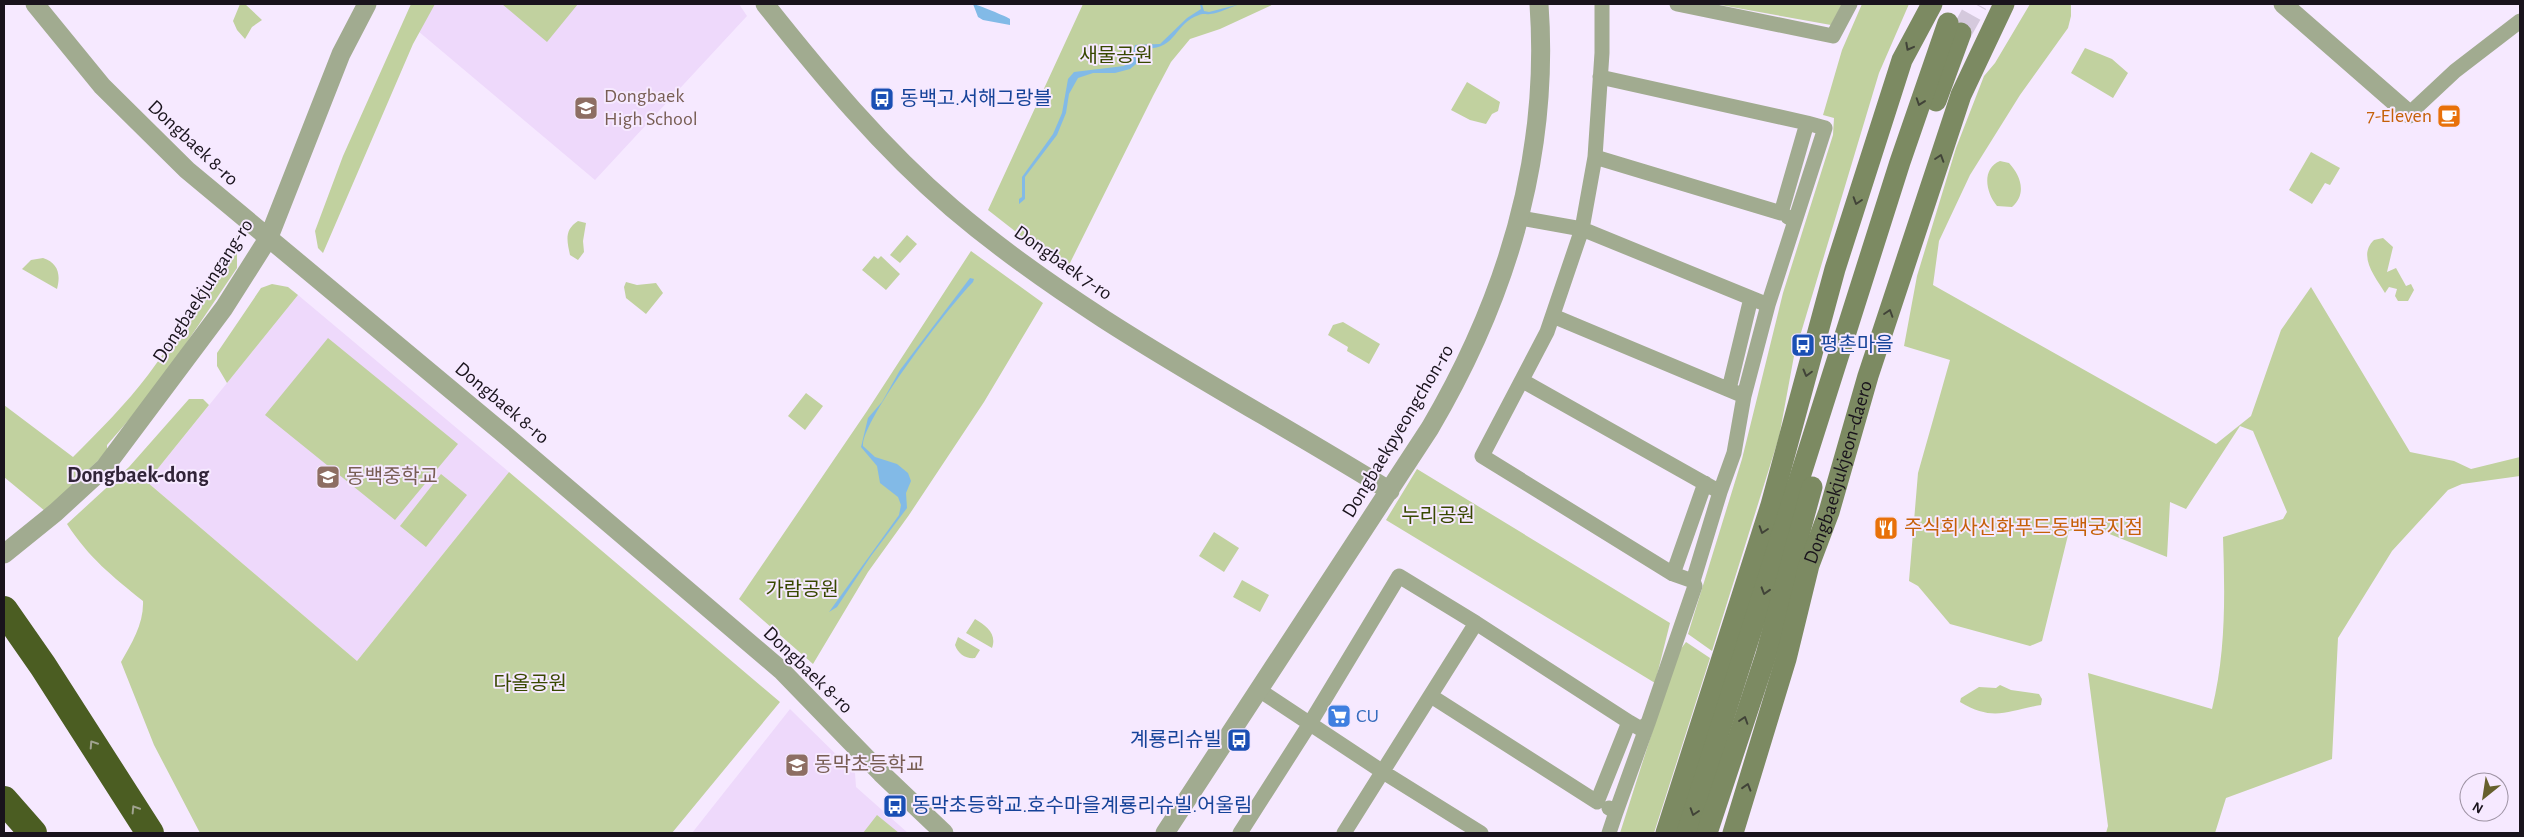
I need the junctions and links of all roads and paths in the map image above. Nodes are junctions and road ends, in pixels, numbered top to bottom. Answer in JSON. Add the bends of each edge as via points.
{"nodes":[{"id":1,"x":35,"y":4,"type":"edge"},
{"id":2,"x":367,"y":4,"type":"edge"},
{"id":3,"x":765,"y":4,"type":"edge"},
{"id":4,"x":1539,"y":4,"type":"edge"},
{"id":5,"x":1602,"y":4,"type":"edge"},
{"id":6,"x":1677,"y":4,"type":"edge"},
{"id":7,"x":1850,"y":4,"type":"edge"},
{"id":8,"x":1932,"y":4,"type":"edge"},
{"id":9,"x":2004,"y":4,"type":"edge"},
{"id":10,"x":2283,"y":4,"type":"edge"},
{"id":11,"x":2520,"y":21,"type":"edge"},
{"id":12,"x":1600,"y":77,"type":"junction"},
{"id":13,"x":2409,"y":114,"type":"joint"},
{"id":14,"x":1807,"y":123,"type":"junction"},
{"id":15,"x":1595,"y":157,"type":"junction"},
{"id":16,"x":1781,"y":213,"type":"junction"},
{"id":17,"x":1520,"y":218,"type":"junction"},
{"id":18,"x":1795,"y":222,"type":"junction"},
{"id":19,"x":1582,"y":229,"type":"junction"},
{"id":20,"x":268,"y":237,"type":"junction"},
{"id":21,"x":1751,"y":298,"type":"junction"},
{"id":22,"x":1768,"y":305,"type":"junction"},
{"id":23,"x":1553,"y":316,"type":"junction"},
{"id":24,"x":1523,"y":381,"type":"junction"},
{"id":25,"x":1729,"y":389,"type":"junction"},
{"id":26,"x":1744,"y":396,"type":"junction"},
{"id":27,"x":1705,"y":483,"type":"junction"},
{"id":28,"x":1390,"y":491,"type":"junction"},
{"id":29,"x":1720,"y":492,"type":"junction"},
{"id":30,"x":4,"y":554,"type":"edge"},
{"id":31,"x":1809,"y":565,"type":"junction"},
{"id":32,"x":1673,"y":574,"type":"junction"},
{"id":33,"x":1693,"y":581,"type":"junction"},
{"id":34,"x":4,"y":610,"type":"edge"},
{"id":35,"x":1476,"y":623,"type":"junction"},
{"id":36,"x":1766,"y":655,"type":"junction"},
{"id":37,"x":1259,"y":690,"type":"junction"},
{"id":38,"x":1432,"y":696,"type":"junction"},
{"id":39,"x":1629,"y":722,"type":"junction"},
{"id":40,"x":1648,"y":723,"type":"junction"},
{"id":41,"x":1309,"y":724,"type":"junction"},
{"id":42,"x":1383,"y":772,"type":"junction"},
{"id":43,"x":4,"y":800,"type":"edge"},
{"id":44,"x":1597,"y":802,"type":"junction"},
{"id":45,"x":1616,"y":812,"type":"junction"},
{"id":46,"x":30,"y":829,"type":"edge"},
{"id":47,"x":150,"y":833,"type":"edge"},
{"id":48,"x":944,"y":833,"type":"edge"},
{"id":49,"x":1165,"y":833,"type":"edge"},
{"id":50,"x":1240,"y":833,"type":"edge"},
{"id":51,"x":1344,"y":833,"type":"edge"},
{"id":52,"x":1481,"y":833,"type":"edge"},
{"id":53,"x":1609,"y":833,"type":"edge"},
{"id":54,"x":1666,"y":833,"type":"edge"},
{"id":55,"x":1687,"y":833,"type":"edge"},
{"id":56,"x":1707,"y":833,"type":"edge"},
{"id":57,"x":1733,"y":833,"type":"edge"}],
"edges":[{"from":1,"to":20,"type":"street","name":"Dongbaek 8-ro","via":[[129,115],[187,170]]},
{"from":2,"to":20,"type":"street","name":"Dongbaekjungang-ro","via":[[341,54]]},
{"from":3,"to":28,"type":"street","name":"Dongbaek 7-ro","via":[[864,124],[925,184],[991,240],[1134,339]]},
{"from":4,"to":17,"type":"street","name":"Dongbaekpyeongchon-ro","via":[[1542,65],[1539,113]]},
{"from":5,"to":12,"type":"street"},
{"from":6,"to":7,"type":"street","via":[[1833,36]]},
{"from":8,"to":54,"type":"main road","one_way":true,"via":[[1902,60],[1835,269],[1771,505]]},
{"from":31,"to":9,"type":"main road","name":"Dongbaekjukjeon-daero","one_way":true,"via":[[1829,512],[1868,376],[1962,95]]},
{"from":10,"to":13,"type":"street"},
{"from":11,"to":13,"type":"street","via":[[2454,71]]},
{"from":12,"to":14,"type":"street"},
{"from":12,"to":15,"type":"street"},
{"from":14,"to":16,"type":"street"},
{"from":14,"to":18,"type":"street","via":[[1825,128]]},
{"from":15,"to":16,"type":"street"},
{"from":15,"to":19,"type":"street"},
{"from":16,"to":18,"type":"street"},
{"from":17,"to":19,"type":"street"},
{"from":17,"to":28,"type":"street","name":"Dongbaekpyeongchon-ro","via":[[1493,302],[1465,366]]},
{"from":18,"to":22,"type":"street"},
{"from":19,"to":21,"type":"street"},
{"from":19,"to":23,"type":"street"},
{"from":20,"to":30,"type":"street","name":"Dongbaekjungang-ro","via":[[224,308],[105,467]]},
{"from":20,"to":48,"type":"street","name":"Dongbaek 8-ro","via":[[781,670]]},
{"from":21,"to":22,"type":"street"},
{"from":21,"to":25,"type":"street"},
{"from":22,"to":26,"type":"street"},
{"from":23,"to":24,"type":"street"},
{"from":23,"to":25,"type":"street"},
{"from":24,"to":27,"type":"street"},
{"from":24,"to":32,"type":"street","via":[[1482,456]]},
{"from":25,"to":26,"type":"street"},
{"from":26,"to":29,"type":"street","via":[[1734,453]]},
{"from":27,"to":29,"type":"street"},
{"from":27,"to":32,"type":"street"},
{"from":28,"to":37,"type":"street","name":"Dongbaekpyeongchon-ro"},
{"from":29,"to":33,"type":"street"},
{"from":31,"to":36,"type":"main road"},
{"from":57,"to":31,"type":"main road","name":"Dongbaekjukjeon-daero","one_way":true,"via":[[1786,659]]},
{"from":32,"to":33,"type":"street"},
{"from":33,"to":40,"type":"street","via":[[1695,586]]},
{"from":47,"to":34,"type":"highway","one_way":true},
{"from":35,"to":38,"type":"street"},
{"from":35,"to":39,"type":"street"},
{"from":35,"to":41,"type":"street","via":[[1398,576]]},
{"from":36,"to":55,"type":"main road","name":"Dongbaekjukjeon-daero","one_way":true,"via":[[1828,429],[1955,28],[1900,162]]},
{"from":56,"to":36,"type":"main road","name":"Dongbaekjukjeon-daero","one_way":true},
{"from":37,"to":41,"type":"street"},
{"from":37,"to":49,"type":"street","name":"Dongbaekpyeongchon-ro"},
{"from":38,"to":42,"type":"street"},
{"from":38,"to":44,"type":"street"},
{"from":39,"to":40,"type":"street","via":[[1641,729]]},
{"from":39,"to":44,"type":"street"},
{"from":40,"to":45,"type":"street"},
{"from":41,"to":42,"type":"street"},
{"from":41,"to":50,"type":"street"},
{"from":42,"to":51,"type":"street"},
{"from":42,"to":52,"type":"street"},
{"from":43,"to":46,"type":"highway"},
{"from":44,"to":45,"type":"street"},
{"from":45,"to":53,"type":"street"}]}
